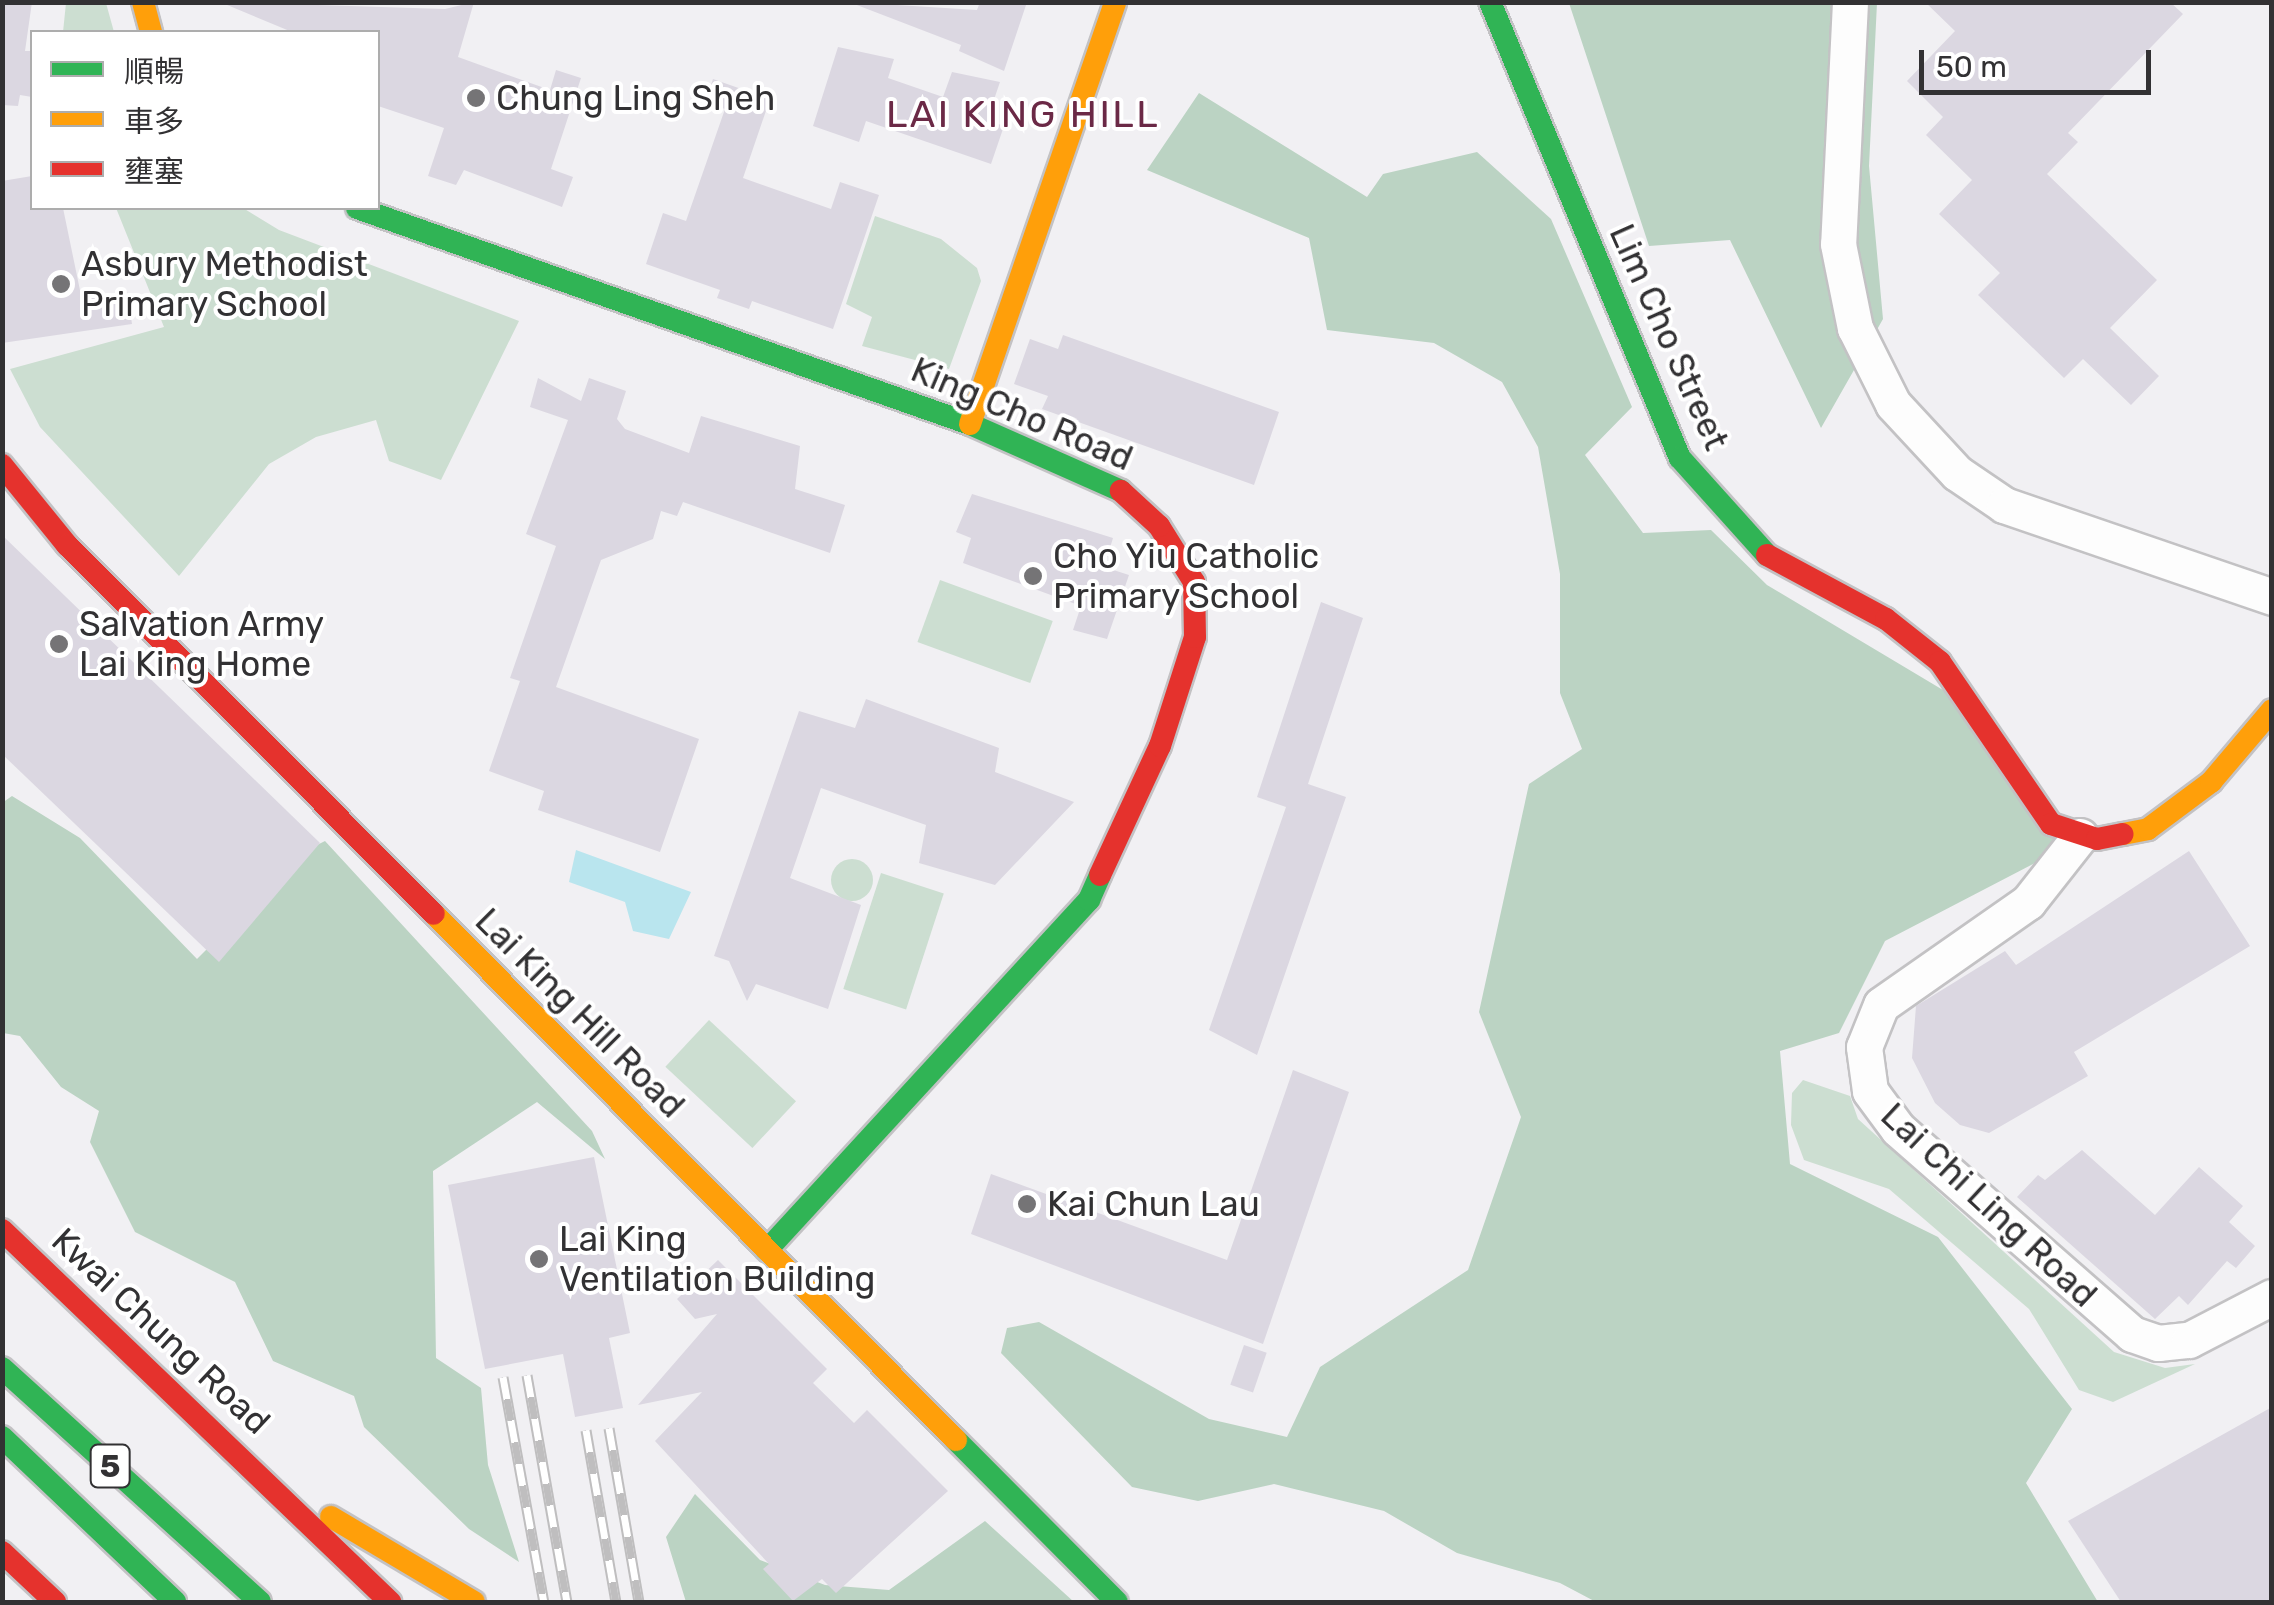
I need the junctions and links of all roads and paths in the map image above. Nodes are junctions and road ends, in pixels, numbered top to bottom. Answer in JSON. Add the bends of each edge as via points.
{"nodes":[{"id":1,"x":143,"y":2,"type":"edge"},
{"id":2,"x":1114,"y":2,"type":"edge"},
{"id":3,"x":1490,"y":2,"type":"edge"},
{"id":4,"x":1850,"y":2,"type":"edge"},
{"id":5,"x":150,"y":30,"type":"edge"},
{"id":6,"x":363,"y":210,"type":"edge"},
{"id":7,"x":970,"y":424,"type":"junction"},
{"id":8,"x":2,"y":465,"type":"edge"},
{"id":9,"x":2272,"y":597,"type":"edge"},
{"id":10,"x":2272,"y":710,"type":"edge"},
{"id":11,"x":2080,"y":836,"type":"junction"},
{"id":12,"x":2,"y":1230,"type":"edge"},
{"id":13,"x":766,"y":1250,"type":"junction"},
{"id":14,"x":2272,"y":1297,"type":"edge"},
{"id":15,"x":2,"y":1368,"type":"edge"},
{"id":16,"x":2,"y":1436,"type":"edge"},
{"id":17,"x":272,"y":1483,"type":"junction"},
{"id":18,"x":2,"y":1527,"type":"edge"},
{"id":19,"x":2,"y":1552,"type":"edge"},
{"id":20,"x":56,"y":1602,"type":"edge"},
{"id":21,"x":82,"y":1602,"type":"edge"},
{"id":22,"x":175,"y":1602,"type":"edge"},
{"id":23,"x":260,"y":1602,"type":"edge"},
{"id":24,"x":390,"y":1602,"type":"edge"},
{"id":25,"x":474,"y":1602,"type":"edge"},
{"id":26,"x":1117,"y":1602,"type":"edge"}],
"edges":[{"from":1,"to":5,"type":"main road"},
{"from":2,"to":7,"type":"main road"},
{"from":3,"to":11,"type":"main road","name":"Lim Cho Street","via":[[1654,402],[1696,480],[1770,559],[1925,648],[1962,691],[2027,798],[2051,824]]},
{"from":4,"to":9,"type":"street","via":[[1838,244],[1855,328],[1894,404],[1936,454],[2004,505]]},
{"from":6,"to":7,"type":"main road","name":"King Cho Road"},
{"from":7,"to":13,"type":"main road","name":"King Cho Road","via":[[1139,503],[1194,582],[1195,636],[1152,764],[1089,900]]},
{"from":8,"to":13,"type":"main road","name":"Lai King Hill Road","via":[[67,546]]},
{"from":10,"to":11,"type":"main road","via":[[2231,763],[2165,820],[2130,836]]},
{"from":11,"to":14,"type":"street","name":"Lai Chi Ling Road","via":[[2028,902],[1881,1005],[1864,1047],[1870,1091],[1898,1130],[2132,1334],[2158,1342],[2189,1340]]},
{"from":12,"to":17,"type":"main road","name":"Kwai Chung Road"},
{"from":13,"to":26,"type":"main road","name":"Lai King Hill Road"},
{"from":15,"to":23,"type":"main road","number":"5"},
{"from":16,"to":22,"type":"main road"},
{"from":17,"to":24,"type":"main road","name":"Kwai Chung Road"},
{"from":17,"to":25,"type":"main road","name":"Kwai Chung Road"},
{"from":18,"to":21,"type":"main road"},
{"from":19,"to":20,"type":"main road"}]}
